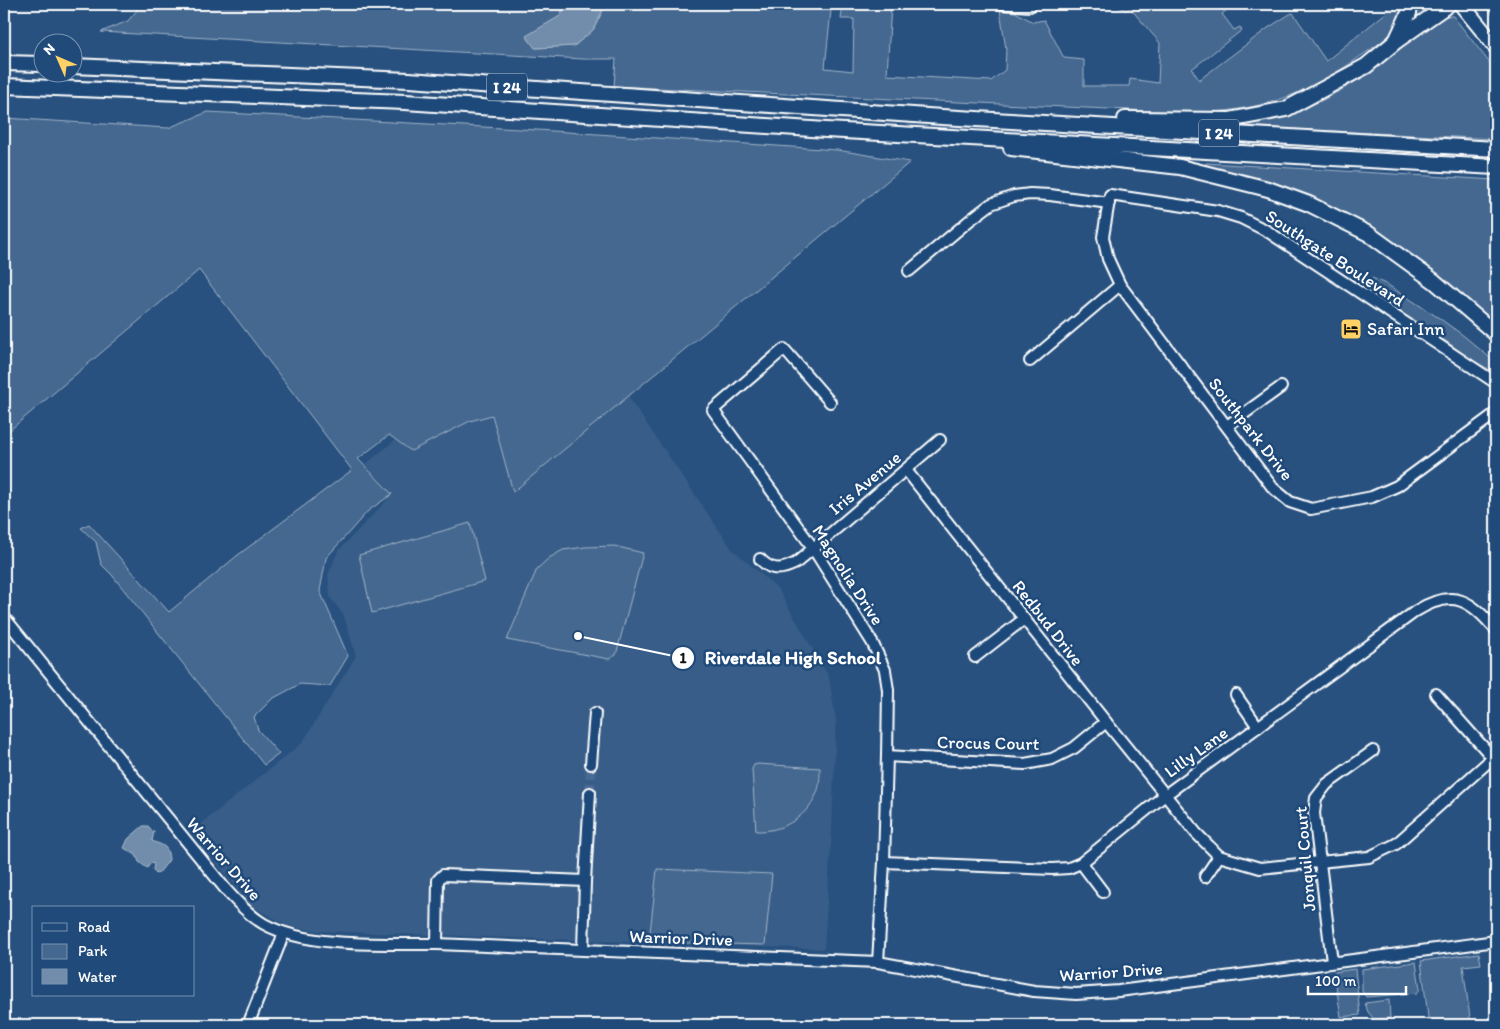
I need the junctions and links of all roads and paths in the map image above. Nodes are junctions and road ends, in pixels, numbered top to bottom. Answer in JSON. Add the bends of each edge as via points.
{"nodes":[{"id":1,"x":1003,"y":4,"type":"edge"},
{"id":2,"x":1410,"y":4,"type":"edge"},
{"id":3,"x":1449,"y":4,"type":"edge"},
{"id":4,"x":1461,"y":4,"type":"edge"},
{"id":5,"x":1030,"y":6,"type":"dead end"},
{"id":6,"x":1395,"y":42,"type":"junction"},
{"id":7,"x":1496,"y":47,"type":"edge"},
{"id":8,"x":4,"y":63,"type":"edge"},
{"id":9,"x":32,"y":64,"type":"edge"},
{"id":10,"x":82,"y":66,"type":"edge"},
{"id":11,"x":4,"y":86,"type":"edge"},
{"id":12,"x":942,"y":117,"type":"junction"},
{"id":13,"x":944,"y":136,"type":"junction"},
{"id":14,"x":1496,"y":149,"type":"edge"},
{"id":15,"x":1496,"y":167,"type":"edge"},
{"id":16,"x":1110,"y":199,"type":"junction"},
{"id":17,"x":908,"y":271,"type":"dead end"},
{"id":18,"x":1120,"y":285,"type":"junction"},
{"id":19,"x":1496,"y":334,"type":"edge"},
{"id":20,"x":1030,"y":361,"type":"dead end"},
{"id":21,"x":1496,"y":383,"type":"edge"},
{"id":22,"x":1281,"y":387,"type":"dead end"},
{"id":23,"x":830,"y":402,"type":"dead end"},
{"id":24,"x":1496,"y":412,"type":"edge"},
{"id":25,"x":1227,"y":426,"type":"junction"},
{"id":26,"x":940,"y":440,"type":"dead end"},
{"id":27,"x":906,"y":470,"type":"junction"},
{"id":28,"x":812,"y":548,"type":"junction"},
{"id":29,"x":760,"y":559,"type":"dead end"},
{"id":30,"x":4,"y":617,"type":"edge"},
{"id":31,"x":1024,"y":619,"type":"junction"},
{"id":32,"x":1496,"y":630,"type":"edge"},
{"id":33,"x":975,"y":657,"type":"dead end"},
{"id":34,"x":1436,"y":694,"type":"dead end"},
{"id":35,"x":1236,"y":695,"type":"dead end"},
{"id":36,"x":595,"y":713,"type":"dead end"},
{"id":37,"x":1106,"y":722,"type":"junction"},
{"id":38,"x":1258,"y":727,"type":"junction"},
{"id":39,"x":1373,"y":750,"type":"dead end"},
{"id":40,"x":888,"y":756,"type":"junction"},
{"id":41,"x":1495,"y":756,"type":"edge"},
{"id":42,"x":591,"y":764,"type":"tunnel mouth"},
{"id":43,"x":590,"y":793,"type":"tunnel mouth"},
{"id":44,"x":1165,"y":795,"type":"junction"},
{"id":45,"x":1219,"y":856,"type":"junction"},
{"id":46,"x":884,"y":862,"type":"junction"},
{"id":47,"x":1081,"y":863,"type":"junction"},
{"id":48,"x":1320,"y":863,"type":"junction"},
{"id":49,"x":1205,"y":877,"type":"dead end"},
{"id":50,"x":585,"y":881,"type":"junction"},
{"id":51,"x":1103,"y":892,"type":"dead end"},
{"id":52,"x":284,"y":933,"type":"junction"},
{"id":53,"x":1496,"y":940,"type":"edge"},
{"id":54,"x":437,"y":944,"type":"junction"},
{"id":55,"x":583,"y":950,"type":"junction"},
{"id":56,"x":878,"y":962,"type":"junction"},
{"id":57,"x":1332,"y":962,"type":"junction"},
{"id":58,"x":248,"y":1025,"type":"edge"}],
"edges":[{"from":1,"to":5,"type":"street"},
{"from":2,"to":6,"type":"highway"},
{"from":3,"to":6,"type":"highway"},
{"from":4,"to":7,"type":"highway"},
{"from":6,"to":12,"type":"highway","via":[[1366,66],[1286,109],[1229,120]]},
{"from":8,"to":9,"type":"highway"},
{"from":10,"to":12,"type":"highway","number":"I 24","via":[[409,80]]},
{"from":11,"to":13,"type":"highway","number":"I 24","via":[[405,102]]},
{"from":12,"to":14,"type":"highway","number":"I 24"},
{"from":13,"to":15,"type":"highway","number":"I 24"},
{"from":13,"to":19,"type":"highway","via":[[1000,147],[1180,167],[1268,189],[1309,204],[1369,234],[1434,281]]},
{"from":16,"to":17,"type":"street","name":"Southgate Boulevard","via":[[1030,194],[991,204]]},
{"from":16,"to":18,"type":"street","name":"Southpark Drive","via":[[1103,238]]},
{"from":16,"to":21,"type":"street","name":"Southgate Boulevard","via":[[1218,211],[1241,218],[1267,231]]},
{"from":18,"to":20,"type":"street"},
{"from":18,"to":25,"type":"street","name":"Southpark Drive"},
{"from":22,"to":25,"type":"street"},
{"from":23,"to":28,"type":"street","name":"Magnolia Drive","via":[[784,349],[713,410]]},
{"from":24,"to":25,"type":"street","name":"Southpark Drive","via":[[1397,486],[1372,497],[1311,509],[1290,502],[1273,488]]},
{"from":26,"to":27,"type":"street","name":"Iris Avenue"},
{"from":27,"to":28,"type":"street","name":"Iris Avenue"},
{"from":27,"to":31,"type":"street","name":"Redbud Drive"},
{"from":28,"to":29,"type":"street","name":"Iris Avenue","via":[[784,569],[768,567]]},
{"from":28,"to":40,"type":"street","name":"Magnolia Drive","via":[[872,642],[885,670]]},
{"from":30,"to":52,"type":"street","name":"Warrior Drive","via":[[227,891],[246,911]]},
{"from":31,"to":33,"type":"street"},
{"from":31,"to":37,"type":"street","name":"Redbud Drive"},
{"from":32,"to":38,"type":"street","name":"Lilly Lane","via":[[1481,612],[1467,602],[1449,599],[1431,602]]},
{"from":34,"to":41,"type":"street"},
{"from":35,"to":38,"type":"street"},
{"from":36,"to":42,"type":"street"},
{"from":37,"to":40,"type":"street","name":"Crocus Court","via":[[1074,748],[1052,759],[1024,764]]},
{"from":37,"to":44,"type":"street","name":"Redbud Drive"},
{"from":38,"to":44,"type":"street","name":"Lilly Lane"},
{"from":39,"to":48,"type":"street","name":"Jonquil Court","via":[[1327,784],[1316,798],[1314,813]]},
{"from":40,"to":46,"type":"street","name":"Magnolia Drive"},
{"from":41,"to":48,"type":"street","via":[[1396,844],[1369,857]]},
{"from":43,"to":50,"type":"street"},
{"from":44,"to":45,"type":"street","name":"Redbud Drive"},
{"from":44,"to":47,"type":"street","name":"Lilly Lane"},
{"from":45,"to":48,"type":"street","via":[[1260,868]]},
{"from":45,"to":49,"type":"street"},
{"from":46,"to":47,"type":"street","name":"Lilly Lane","via":[[1052,869]]},
{"from":46,"to":56,"type":"street","name":"Magnolia Drive"},
{"from":47,"to":51,"type":"street"},
{"from":48,"to":57,"type":"street","name":"Jonquil Court"},
{"from":50,"to":54,"type":"street","via":[[443,875],[438,880]]},
{"from":50,"to":55,"type":"street"},
{"from":52,"to":54,"type":"street","name":"Warrior Drive","via":[[307,939]]},
{"from":52,"to":58,"type":"street"},
{"from":53,"to":57,"type":"street","name":"Warrior Drive"},
{"from":54,"to":55,"type":"street","name":"Warrior Drive"},
{"from":55,"to":56,"type":"street","name":"Warrior Drive"},
{"from":56,"to":57,"type":"street","name":"Warrior Drive","via":[[1034,991],[1076,994]]}]}
